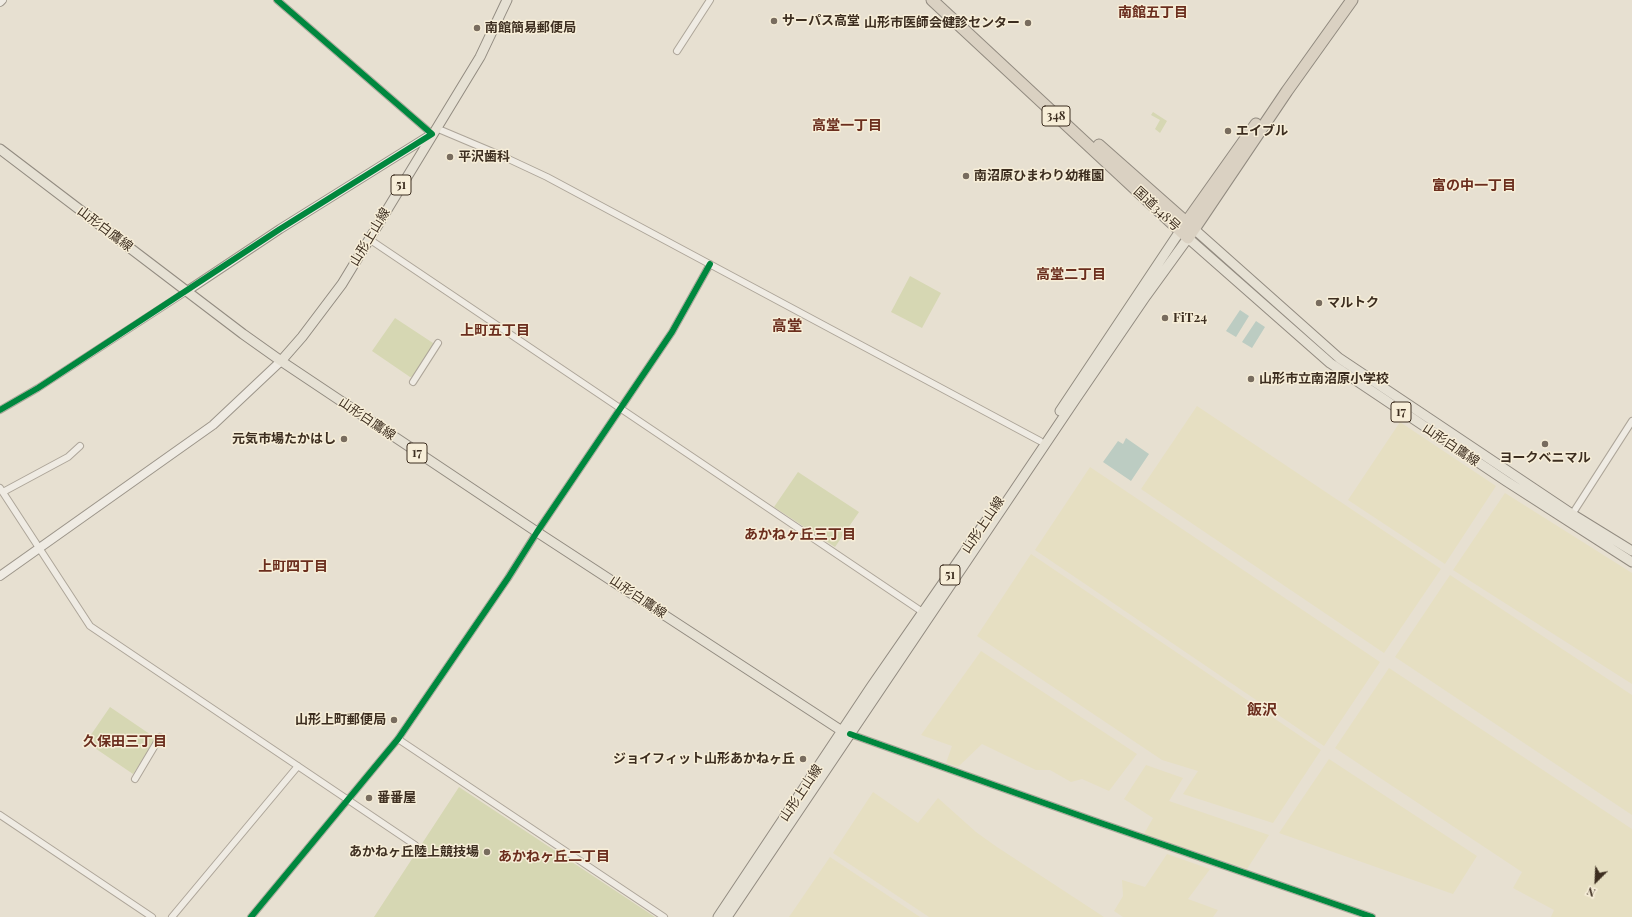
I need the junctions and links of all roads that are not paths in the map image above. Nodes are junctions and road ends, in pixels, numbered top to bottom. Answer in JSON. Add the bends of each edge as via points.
{"nodes":[{"id":1,"x":277,"y":0,"type":"edge"},
{"id":2,"x":507,"y":0,"type":"edge"},
{"id":3,"x":710,"y":0,"type":"edge"},
{"id":4,"x":932,"y":0,"type":"edge"},
{"id":5,"x":940,"y":0,"type":"edge"},
{"id":6,"x":1343,"y":0,"type":"edge"},
{"id":7,"x":1352,"y":0,"type":"edge"},
{"id":8,"x":677,"y":51,"type":"dead end"},
{"id":9,"x":434,"y":131,"type":"junction"},
{"id":10,"x":0,"y":148,"type":"edge"},
{"id":11,"x":1187,"y":230,"type":"junction"},
{"id":12,"x":369,"y":239,"type":"junction"},
{"id":13,"x":710,"y":264,"type":"junction"},
{"id":14,"x":187,"y":291,"type":"junction"},
{"id":15,"x":438,"y":343,"type":"dead end"},
{"id":16,"x":281,"y":361,"type":"junction"},
{"id":17,"x":413,"y":382,"type":"dead end"},
{"id":18,"x":620,"y":409,"type":"junction"},
{"id":19,"x":0,"y":410,"type":"edge"},
{"id":20,"x":1632,"y":421,"type":"edge"},
{"id":21,"x":1040,"y":441,"type":"junction"},
{"id":22,"x":80,"y":446,"type":"dead end"},
{"id":23,"x":1,"y":490,"type":"edge"},
{"id":24,"x":1570,"y":518,"type":"junction"},
{"id":25,"x":537,"y":532,"type":"junction"},
{"id":26,"x":40,"y":548,"type":"junction"},
{"id":27,"x":1632,"y":551,"type":"edge"},
{"id":28,"x":1632,"y":562,"type":"edge"},
{"id":29,"x":0,"y":576,"type":"edge"},
{"id":30,"x":924,"y":613,"type":"junction"},
{"id":31,"x":846,"y":732,"type":"junction"},
{"id":32,"x":160,"y":737,"type":"dead end"},
{"id":33,"x":398,"y":739,"type":"junction"},
{"id":34,"x":298,"y":766,"type":"junction"},
{"id":35,"x":134,"y":779,"type":"dead end"},
{"id":36,"x":348,"y":799,"type":"junction"},
{"id":37,"x":0,"y":815,"type":"edge"},
{"id":38,"x":415,"y":845,"type":"dead end"},
{"id":39,"x":152,"y":917,"type":"edge"},
{"id":40,"x":172,"y":917,"type":"edge"},
{"id":41,"x":251,"y":917,"type":"edge"},
{"id":42,"x":664,"y":917,"type":"edge"},
{"id":43,"x":718,"y":917,"type":"edge"},
{"id":44,"x":727,"y":917,"type":"edge"},
{"id":45,"x":1372,"y":917,"type":"edge"}],
"edges":[{"from":1,"to":9,"type":"street"},
{"from":2,"to":9,"type":"main road","name":"山形上山線","number":"51","via":[[480,57]]},
{"from":3,"to":8,"type":"street"},
{"from":4,"to":11,"type":"highway","name":"国道348号","number":"348"},
{"from":5,"to":11,"type":"highway","name":"国道348号","number":"348"},
{"from":6,"to":11,"type":"highway","name":"国道348号"},
{"from":7,"to":11,"type":"highway","name":"国道348号"},
{"from":9,"to":12,"type":"main road","name":"山形上山線","number":"51"},
{"from":9,"to":13,"type":"street","via":[[500,155],[547,177]]},
{"from":9,"to":14,"type":"street"},
{"from":10,"to":14,"type":"main road","name":"山形白鷹線","number":"17"},
{"from":11,"to":21,"type":"main road","name":"山形上山線","number":"51"},
{"from":11,"to":24,"type":"main road","name":"山形白鷹線","number":"17","via":[[1330,363]]},
{"from":11,"to":31,"type":"main road","name":"山形上山線","number":"51","via":[[1146,296]]},
{"from":12,"to":16,"type":"main road","name":"山形上山線","number":"51","via":[[342,284]]},
{"from":12,"to":18,"type":"street"},
{"from":13,"to":18,"type":"street","via":[[672,332]]},
{"from":13,"to":21,"type":"street"},
{"from":14,"to":16,"type":"main road","name":"山形白鷹線","number":"17"},
{"from":14,"to":19,"type":"street"},
{"from":15,"to":17,"type":"street"},
{"from":16,"to":25,"type":"main road","name":"山形白鷹線","number":"17"},
{"from":16,"to":26,"type":"street","via":[[213,425]]},
{"from":18,"to":25,"type":"street"},
{"from":18,"to":30,"type":"street"},
{"from":20,"to":24,"type":"street"},
{"from":21,"to":30,"type":"main road","name":"山形上山線","number":"51"},
{"from":22,"to":23,"type":"street","via":[[68,457]]},
{"from":23,"to":26,"type":"street"},
{"from":24,"to":27,"type":"main road","name":"山形白鷹線","number":"17"},
{"from":24,"to":28,"type":"main road","name":"山形白鷹線","number":"17"},
{"from":25,"to":31,"type":"main road","name":"山形白鷹線","number":"17"},
{"from":25,"to":33,"type":"street"},
{"from":26,"to":29,"type":"street"},
{"from":26,"to":34,"type":"street","via":[[90,626]]},
{"from":30,"to":31,"type":"main road","name":"山形上山線","number":"51"},
{"from":31,"to":43,"type":"main road","name":"山形上山線","number":"51"},
{"from":31,"to":44,"type":"main road","name":"山形上山線","number":"51"},
{"from":31,"to":45,"type":"street"},
{"from":32,"to":35,"type":"street"},
{"from":33,"to":36,"type":"street"},
{"from":33,"to":42,"type":"street"},
{"from":34,"to":36,"type":"street"},
{"from":34,"to":40,"type":"street"},
{"from":36,"to":38,"type":"street"},
{"from":36,"to":41,"type":"street"},
{"from":37,"to":39,"type":"street"}]}
